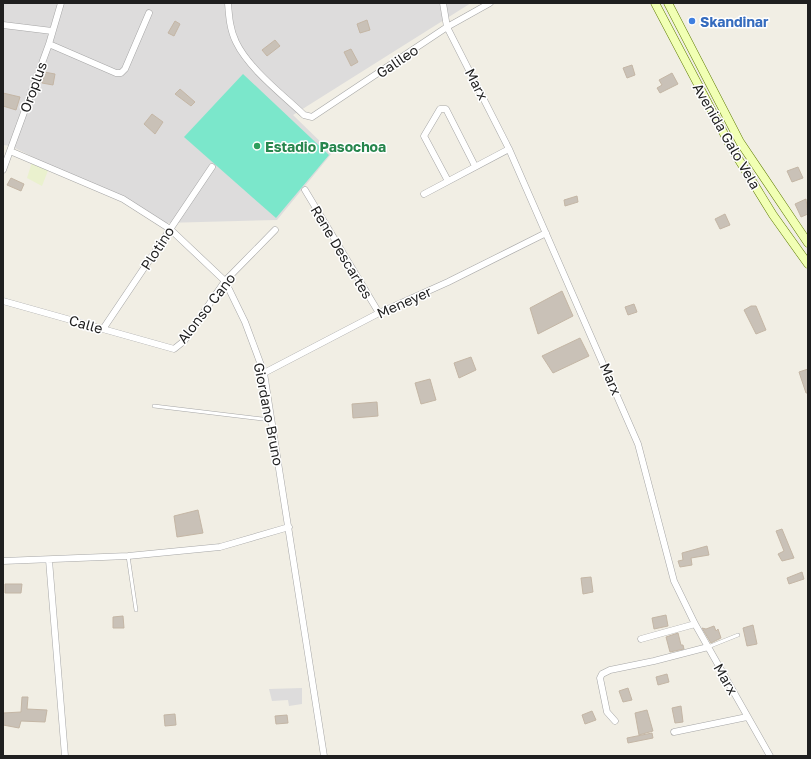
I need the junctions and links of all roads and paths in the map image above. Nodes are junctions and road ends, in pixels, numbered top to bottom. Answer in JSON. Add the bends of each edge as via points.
{"nodes":[{"id":1,"x":61,"y":3,"type":"edge"},
{"id":2,"x":228,"y":3,"type":"edge"},
{"id":3,"x":443,"y":3,"type":"edge"},
{"id":4,"x":490,"y":3,"type":"edge"},
{"id":5,"x":655,"y":3,"type":"edge"},
{"id":6,"x":668,"y":3,"type":"edge"},
{"id":7,"x":149,"y":13,"type":"dead end"},
{"id":8,"x":3,"y":24,"type":"edge"},
{"id":9,"x":448,"y":27,"type":"junction"},
{"id":10,"x":683,"y":30,"type":"junction"},
{"id":11,"x":52,"y":31,"type":"junction"},
{"id":12,"x":672,"y":36,"type":"junction"},
{"id":13,"x":49,"y":44,"type":"junction"},
{"id":14,"x":740,"y":142,"type":"junction"},
{"id":15,"x":731,"y":148,"type":"junction"},
{"id":16,"x":509,"y":149,"type":"junction"},
{"id":17,"x":10,"y":151,"type":"junction"},
{"id":18,"x":475,"y":166,"type":"junction"},
{"id":19,"x":212,"y":167,"type":"dead end"},
{"id":20,"x":3,"y":170,"type":"edge"},
{"id":21,"x":448,"y":181,"type":"junction"},
{"id":22,"x":305,"y":190,"type":"dead end"},
{"id":23,"x":424,"y":194,"type":"dead end"},
{"id":24,"x":170,"y":229,"type":"junction"},
{"id":25,"x":275,"y":230,"type":"dead end"},
{"id":26,"x":546,"y":234,"type":"junction"},
{"id":27,"x":808,"y":243,"type":"edge"},
{"id":28,"x":808,"y":264,"type":"edge"},
{"id":29,"x":225,"y":281,"type":"junction"},
{"id":30,"x":3,"y":301,"type":"edge"},
{"id":31,"x":379,"y":313,"type":"junction"},
{"id":32,"x":103,"y":329,"type":"junction"},
{"id":33,"x":169,"y":349,"type":"joint"},
{"id":34,"x":264,"y":372,"type":"junction"},
{"id":35,"x":154,"y":406,"type":"dead end"},
{"id":36,"x":271,"y":420,"type":"junction"},
{"id":37,"x":289,"y":527,"type":"junction"},
{"id":38,"x":128,"y":556,"type":"junction"},
{"id":39,"x":49,"y":560,"type":"junction"},
{"id":40,"x":3,"y":562,"type":"edge"},
{"id":41,"x":136,"y":610,"type":"dead end"},
{"id":42,"x":695,"y":624,"type":"junction"},
{"id":43,"x":738,"y":634,"type":"dead end"},
{"id":44,"x":641,"y":638,"type":"dead end"},
{"id":45,"x":708,"y":647,"type":"junction"},
{"id":46,"x":747,"y":717,"type":"junction"},
{"id":47,"x":615,"y":721,"type":"dead end"},
{"id":48,"x":674,"y":732,"type":"dead end"},
{"id":49,"x":65,"y":756,"type":"edge"},
{"id":50,"x":324,"y":756,"type":"edge"},
{"id":51,"x":770,"y":756,"type":"edge"}],
"edges":[{"from":1,"to":11,"type":"street","name":"Oroplus"},
{"from":2,"to":9,"type":"street","name":"Galileo","via":[[230,26],[246,59],[304,115],[315,116]]},
{"from":3,"to":9,"type":"street","name":"Marx"},
{"from":4,"to":9,"type":"street","name":"Galileo"},
{"from":5,"to":12,"type":"main road","name":"Avenida Galo Vela"},
{"from":6,"to":10,"type":"main road","name":"Avenida Galo Vela"},
{"from":7,"to":13,"type":"street","via":[[121,74]]},
{"from":8,"to":11,"type":"street"},
{"from":9,"to":16,"type":"street","name":"Marx"},
{"from":10,"to":12,"type":"main road"},
{"from":10,"to":14,"type":"main road","name":"Avenida Galo Vela"},
{"from":11,"to":13,"type":"street","name":"Oroplus"},
{"from":12,"to":15,"type":"main road","name":"Avenida Galo Vela"},
{"from":13,"to":17,"type":"street","name":"Oroplus"},
{"from":14,"to":15,"type":"main road"},
{"from":14,"to":27,"type":"main road","name":"Avenida Galo Vela"},
{"from":15,"to":28,"type":"main road","name":"Avenida Galo Vela","via":[[773,215]]},
{"from":16,"to":18,"type":"street"},
{"from":16,"to":26,"type":"street","name":"Marx"},
{"from":17,"to":20,"type":"street","name":"Oroplus"},
{"from":17,"to":24,"type":"street","name":"Giordano Bruno","via":[[123,199]]},
{"from":18,"to":21,"type":"street"},
{"from":18,"to":21,"type":"street","via":[[446,109],[440,109],[424,136]]},
{"from":19,"to":24,"type":"street","name":"Plotino"},
{"from":21,"to":23,"type":"street"},
{"from":22,"to":31,"type":"street","name":"Rene Descartes"},
{"from":24,"to":29,"type":"street","name":"Giordano Bruno"},
{"from":24,"to":32,"type":"street","name":"Plotino"},
{"from":25,"to":29,"type":"street","name":"Alonso Cano"},
{"from":26,"to":31,"type":"street","name":"Meneyer"},
{"from":26,"to":42,"type":"street","name":"Marx","via":[[638,444],[674,581]]},
{"from":29,"to":33,"type":"street","name":"Alonso Cano","via":[[184,341]]},
{"from":29,"to":34,"type":"street","name":"Giordano Bruno","via":[[245,322]]},
{"from":30,"to":32,"type":"street","name":"Calle"},
{"from":31,"to":34,"type":"street","name":"Meneyer"},
{"from":32,"to":33,"type":"street","name":"Calle"},
{"from":34,"to":36,"type":"street","name":"Giordano Bruno"},
{"from":35,"to":36,"type":"lane"},
{"from":36,"to":37,"type":"street","name":"Giordano Bruno"},
{"from":37,"to":38,"type":"street","via":[[220,547]]},
{"from":37,"to":50,"type":"street","name":"Giordano Bruno"},
{"from":38,"to":39,"type":"street"},
{"from":38,"to":41,"type":"lane"},
{"from":39,"to":40,"type":"street"},
{"from":39,"to":49,"type":"street"},
{"from":42,"to":44,"type":"street"},
{"from":42,"to":45,"type":"street","name":"Marx"},
{"from":43,"to":45,"type":"lane"},
{"from":45,"to":46,"type":"street","name":"Marx"},
{"from":45,"to":47,"type":"street","via":[[602,674],[600,678],[607,712]]},
{"from":46,"to":48,"type":"street"},
{"from":46,"to":51,"type":"street","name":"Marx"}]}
